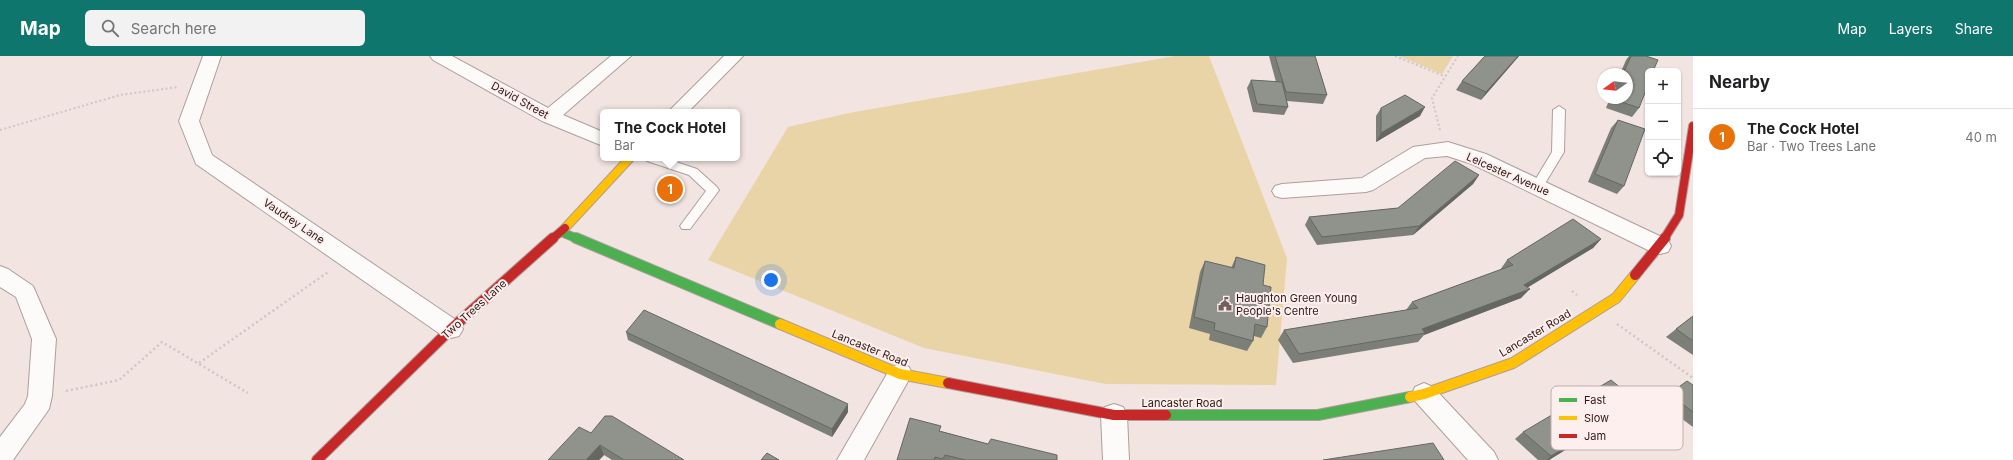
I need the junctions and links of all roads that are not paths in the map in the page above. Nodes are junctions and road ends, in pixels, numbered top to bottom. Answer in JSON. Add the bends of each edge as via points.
{"nodes":[{"id":1,"x":212,"y":56,"type":"edge"},
{"id":2,"x":439,"y":56,"type":"edge"},
{"id":3,"x":622,"y":56,"type":"edge"},
{"id":4,"x":734,"y":56,"type":"edge"},
{"id":5,"x":680,"y":109,"type":"edge"},
{"id":6,"x":1559,"y":110,"type":"dead end"},
{"id":7,"x":548,"y":116,"type":"junction"},
{"id":8,"x":1693,"y":126,"type":"edge"},
{"id":9,"x":600,"y":138,"type":"edge"},
{"id":10,"x":627,"y":161,"type":"edge"},
{"id":11,"x":660,"y":161,"type":"edge"},
{"id":12,"x":1537,"y":186,"type":"junction"},
{"id":13,"x":1282,"y":191,"type":"dead end"},
{"id":14,"x":686,"y":226,"type":"dead end"},
{"id":15,"x":561,"y":232,"type":"junction"},
{"id":16,"x":1660,"y":246,"type":"junction"},
{"id":17,"x":0,"y":275,"type":"edge"},
{"id":18,"x":451,"y":329,"type":"junction"},
{"id":19,"x":900,"y":374,"type":"junction"},
{"id":20,"x":1424,"y":394,"type":"junction"},
{"id":21,"x":1114,"y":415,"type":"junction"},
{"id":22,"x":0,"y":457,"type":"edge"},
{"id":23,"x":317,"y":460,"type":"edge"},
{"id":24,"x":850,"y":460,"type":"edge"},
{"id":25,"x":1116,"y":460,"type":"edge"},
{"id":26,"x":1485,"y":460,"type":"edge"}],
"edges":[{"from":1,"to":18,"type":"street","name":"Vaudrey Lane","via":[[189,121],[203,159]]},
{"from":2,"to":7,"type":"street","name":"David Street"},
{"from":3,"to":7,"type":"street"},
{"from":4,"to":5,"type":"street"},
{"from":6,"to":12,"type":"lane","via":[[1558,152]]},
{"from":7,"to":9,"type":"street","name":"David Street"},
{"from":8,"to":16,"type":"street","name":"Lancaster Road","via":[[1679,214]]},
{"from":10,"to":15,"type":"street","name":"Two Trees Lane"},
{"from":11,"to":14,"type":"lane","via":[[693,172],[713,190]]},
{"from":12,"to":13,"type":"street","name":"Leicester Avenue","via":[[1479,159],[1448,149],[1420,152],[1366,185]]},
{"from":12,"to":16,"type":"street","name":"Leicester Avenue"},
{"from":15,"to":18,"type":"street","name":"Two Trees Lane"},
{"from":15,"to":19,"type":"street","name":"Lancaster Road"},
{"from":16,"to":20,"type":"street","name":"Lancaster Road","via":[[1616,298],[1513,363]]},
{"from":17,"to":22,"type":"street","via":[[25,292],[44,339],[40,396],[36,409]]},
{"from":18,"to":23,"type":"street","name":"Two Trees Lane"},
{"from":19,"to":21,"type":"street","name":"Lancaster Road"},
{"from":19,"to":24,"type":"street"},
{"from":20,"to":21,"type":"street","name":"Lancaster Road","via":[[1318,415]]},
{"from":20,"to":26,"type":"street"},
{"from":21,"to":25,"type":"street"}]}
